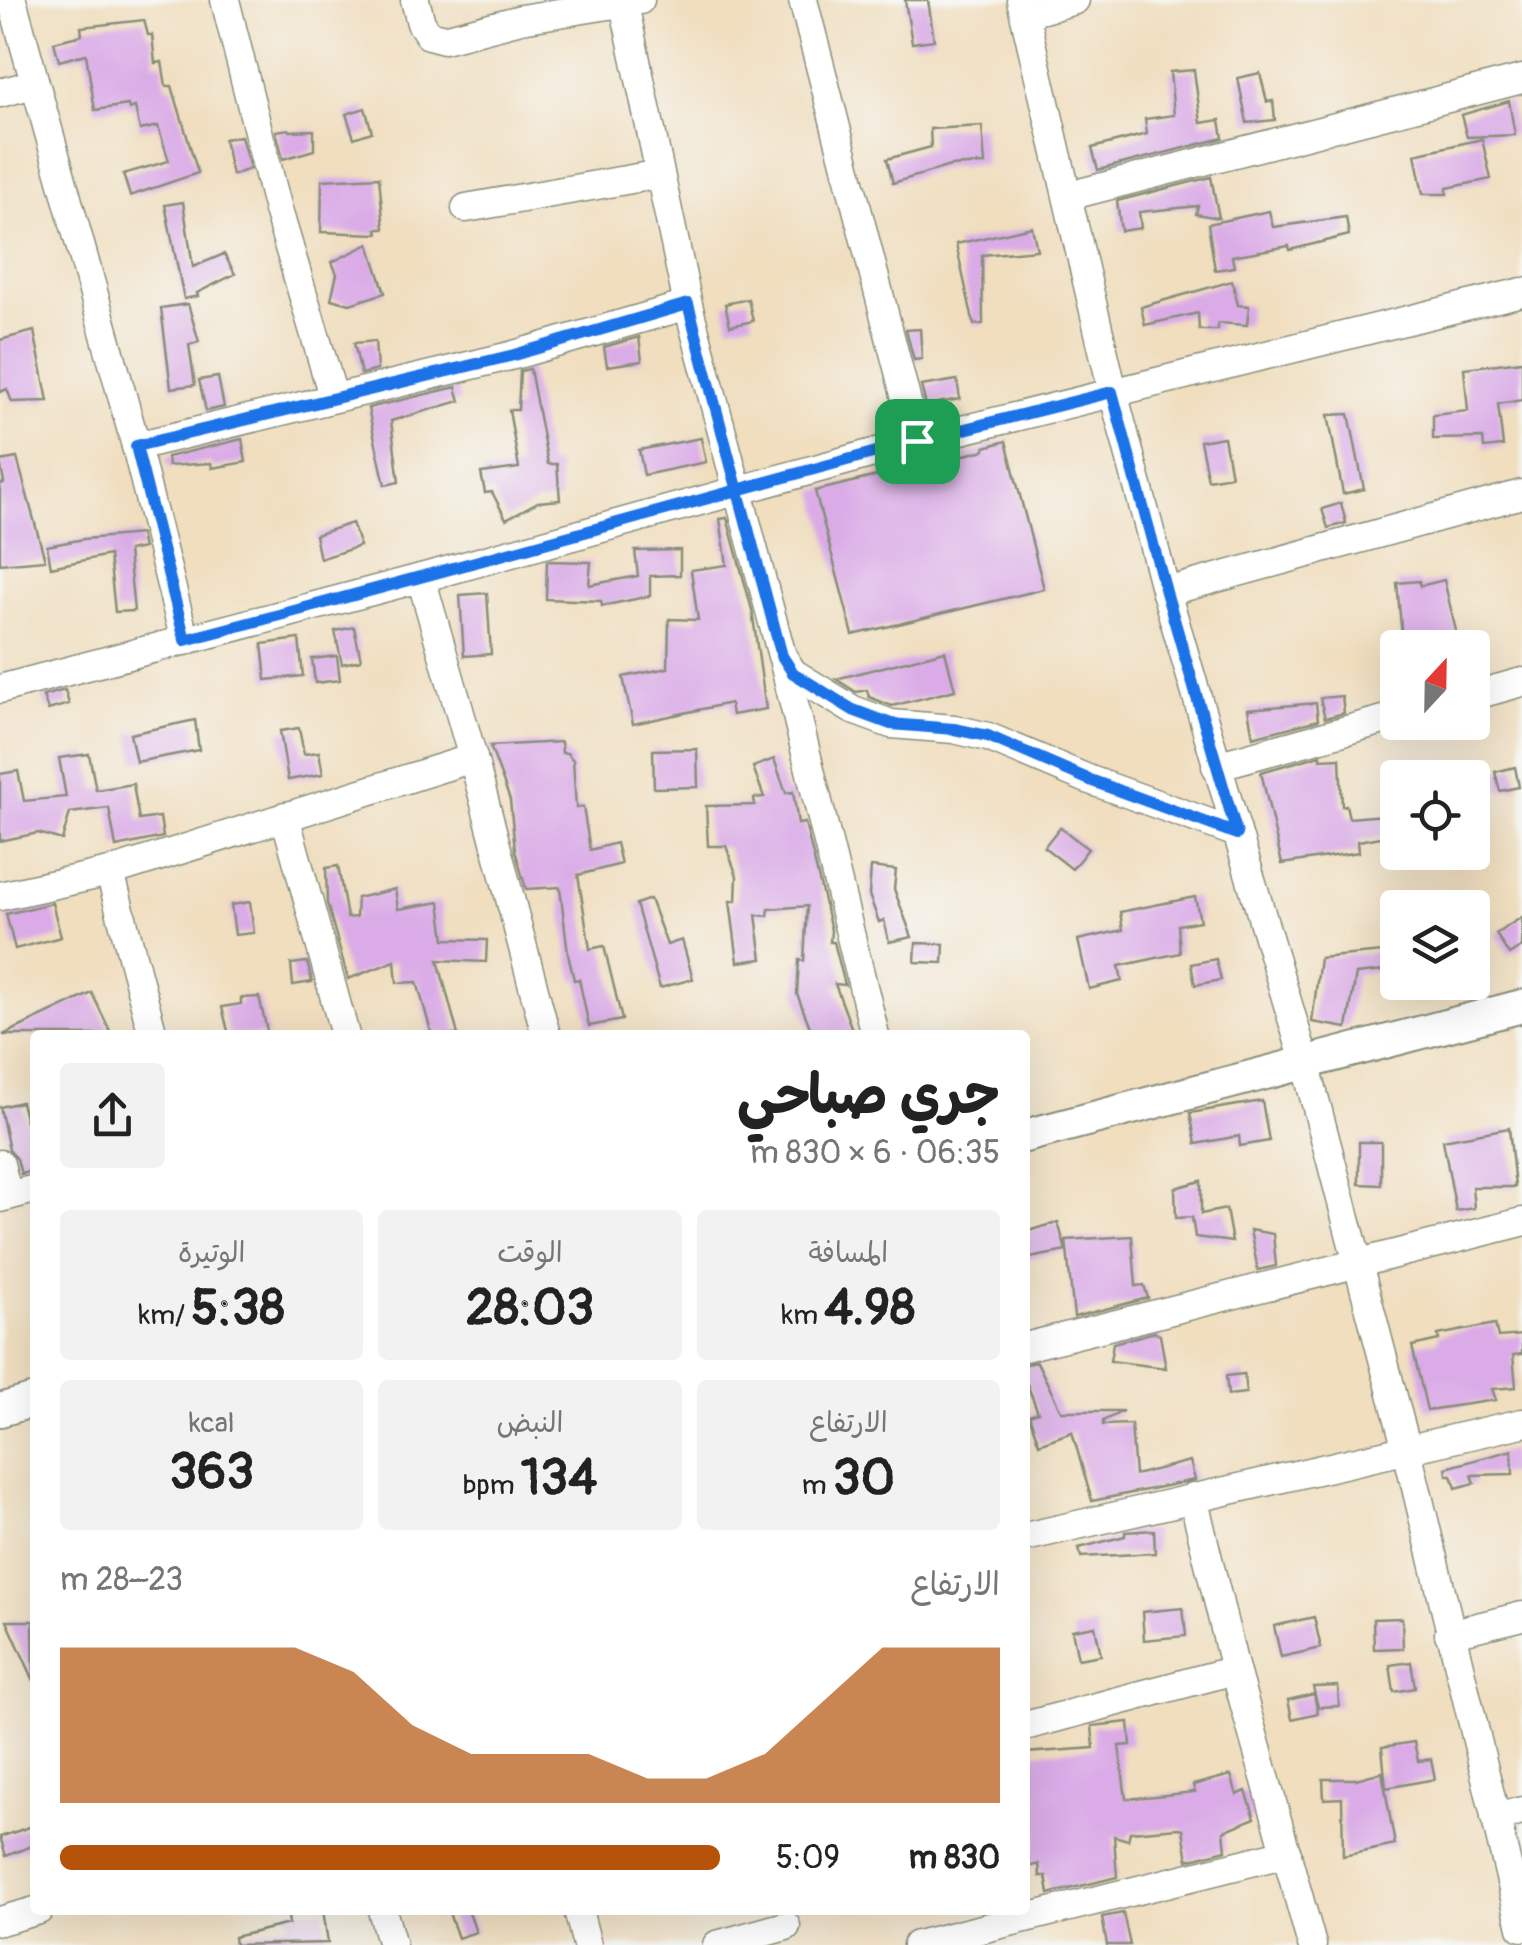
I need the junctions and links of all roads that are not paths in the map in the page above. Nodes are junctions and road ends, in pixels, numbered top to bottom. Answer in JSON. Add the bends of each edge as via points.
{"nodes":[{"id":1,"x":12,"y":0,"type":"edge"},
{"id":2,"x":225,"y":0,"type":"edge"},
{"id":3,"x":415,"y":0,"type":"edge"},
{"id":4,"x":804,"y":0,"type":"edge"},
{"id":5,"x":1074,"y":0,"type":"edge"},
{"id":6,"x":632,"y":2,"type":"edge"},
{"id":7,"x":1023,"y":7,"type":"edge"},
{"id":8,"x":1522,"y":79,"type":"edge"},
{"id":9,"x":34,"y":84,"type":"junction"},
{"id":10,"x":0,"y":92,"type":"edge"},
{"id":11,"x":660,"y":174,"type":"junction"},
{"id":12,"x":1068,"y":196,"type":"junction"},
{"id":13,"x":466,"y":208,"type":"dead end"},
{"id":14,"x":1522,"y":292,"type":"edge"},
{"id":15,"x":688,"y":304,"type":"junction"},
{"id":16,"x":1112,"y":392,"type":"junction"},
{"id":17,"x":334,"y":396,"type":"junction"},
{"id":18,"x":917,"y":441,"type":"junction"},
{"id":19,"x":136,"y":446,"type":"junction"},
{"id":20,"x":737,"y":490,"type":"junction"},
{"id":21,"x":1522,"y":494,"type":"edge"},
{"id":22,"x":422,"y":578,"type":"junction"},
{"id":23,"x":1166,"y":592,"type":"junction"},
{"id":24,"x":185,"y":640,"type":"junction"},
{"id":25,"x":782,"y":656,"type":"junction"},
{"id":26,"x":1522,"y":682,"type":"edge"},
{"id":27,"x":0,"y":689,"type":"edge"},
{"id":28,"x":1490,"y":691,"type":"edge"},
{"id":29,"x":1380,"y":721,"type":"edge"},
{"id":30,"x":474,"y":758,"type":"junction"},
{"id":31,"x":1216,"y":766,"type":"junction"},
{"id":32,"x":284,"y":816,"type":"junction"},
{"id":33,"x":1237,"y":834,"type":"junction"},
{"id":34,"x":110,"y":872,"type":"junction"},
{"id":35,"x":0,"y":896,"type":"edge"},
{"id":36,"x":1522,"y":1006,"type":"edge"},
{"id":37,"x":152,"y":1030,"type":"edge"},
{"id":38,"x":344,"y":1030,"type":"edge"},
{"id":39,"x":545,"y":1030,"type":"edge"},
{"id":40,"x":874,"y":1030,"type":"edge"},
{"id":41,"x":1304,"y":1062,"type":"junction"},
{"id":42,"x":1030,"y":1135,"type":"edge"},
{"id":43,"x":0,"y":1164,"type":"edge"},
{"id":44,"x":14,"y":1194,"type":"edge"},
{"id":45,"x":1522,"y":1222,"type":"edge"},
{"id":46,"x":1357,"y":1262,"type":"junction"},
{"id":47,"x":1030,"y":1346,"type":"edge"},
{"id":48,"x":30,"y":1401,"type":"edge"},
{"id":49,"x":0,"y":1410,"type":"edge"},
{"id":50,"x":1522,"y":1423,"type":"edge"},
{"id":51,"x":1407,"y":1450,"type":"junction"},
{"id":52,"x":1193,"y":1497,"type":"junction"},
{"id":53,"x":1030,"y":1537,"type":"edge"},
{"id":54,"x":1522,"y":1616,"type":"edge"},
{"id":55,"x":1450,"y":1634,"type":"junction"},
{"id":56,"x":1235,"y":1670,"type":"junction"},
{"id":57,"x":1030,"y":1725,"type":"edge"},
{"id":58,"x":1522,"y":1811,"type":"edge"},
{"id":59,"x":1494,"y":1818,"type":"junction"},
{"id":60,"x":1286,"y":1854,"type":"junction"},
{"id":61,"x":30,"y":1912,"type":"edge"},
{"id":62,"x":383,"y":1915,"type":"edge"},
{"id":63,"x":579,"y":1915,"type":"edge"},
{"id":64,"x":0,"y":1920,"type":"edge"},
{"id":65,"x":786,"y":1927,"type":"edge"},
{"id":66,"x":1522,"y":1927,"type":"edge"},
{"id":67,"x":392,"y":1945,"type":"edge"},
{"id":68,"x":587,"y":1945,"type":"edge"},
{"id":69,"x":717,"y":1945,"type":"edge"},
{"id":70,"x":917,"y":1945,"type":"edge"},
{"id":71,"x":1312,"y":1945,"type":"edge"}],
"edges":[{"from":1,"to":9,"type":"street"},
{"from":2,"to":17,"type":"street"},
{"from":3,"to":6,"type":"street","via":[[429,35],[444,39]]},
{"from":4,"to":18,"type":"street"},
{"from":5,"to":7,"type":"street"},
{"from":6,"to":11,"type":"street"},
{"from":7,"to":12,"type":"street"},
{"from":8,"to":12,"type":"street"},
{"from":9,"to":10,"type":"street"},
{"from":9,"to":19,"type":"street"},
{"from":11,"to":13,"type":"street"},
{"from":11,"to":15,"type":"street"},
{"from":12,"to":16,"type":"street"},
{"from":14,"to":16,"type":"street"},
{"from":15,"to":17,"type":"street","via":[[514,355]]},
{"from":15,"to":20,"type":"street"},
{"from":16,"to":18,"type":"street"},
{"from":16,"to":23,"type":"street"},
{"from":17,"to":19,"type":"street"},
{"from":18,"to":20,"type":"street"},
{"from":19,"to":24,"type":"street"},
{"from":20,"to":22,"type":"street"},
{"from":20,"to":25,"type":"street"},
{"from":21,"to":23,"type":"street"},
{"from":22,"to":24,"type":"street"},
{"from":22,"to":30,"type":"street"},
{"from":23,"to":31,"type":"street"},
{"from":24,"to":27,"type":"street"},
{"from":25,"to":33,"type":"street","via":[[793,673],[853,710],[891,724],[988,736]]},
{"from":25,"to":40,"type":"street"},
{"from":26,"to":28,"type":"street"},
{"from":29,"to":31,"type":"street"},
{"from":30,"to":32,"type":"street"},
{"from":30,"to":39,"type":"street"},
{"from":31,"to":33,"type":"street"},
{"from":32,"to":34,"type":"street"},
{"from":32,"to":38,"type":"street"},
{"from":33,"to":41,"type":"street"},
{"from":34,"to":35,"type":"street"},
{"from":34,"to":37,"type":"street"},
{"from":36,"to":41,"type":"street"},
{"from":41,"to":42,"type":"street"},
{"from":41,"to":46,"type":"street"},
{"from":43,"to":44,"type":"street"},
{"from":45,"to":46,"type":"street"},
{"from":46,"to":47,"type":"street"},
{"from":46,"to":51,"type":"street"},
{"from":48,"to":49,"type":"street"},
{"from":50,"to":51,"type":"street"},
{"from":51,"to":52,"type":"street"},
{"from":51,"to":55,"type":"street"},
{"from":52,"to":53,"type":"street"},
{"from":52,"to":56,"type":"street"},
{"from":54,"to":55,"type":"street"},
{"from":55,"to":59,"type":"street"},
{"from":56,"to":57,"type":"street"},
{"from":56,"to":60,"type":"street"},
{"from":58,"to":59,"type":"street"},
{"from":59,"to":66,"type":"street"},
{"from":60,"to":70,"type":"street"},
{"from":60,"to":71,"type":"street"},
{"from":61,"to":64,"type":"street"},
{"from":62,"to":67,"type":"street"},
{"from":63,"to":68,"type":"street"},
{"from":65,"to":69,"type":"street"}]}
